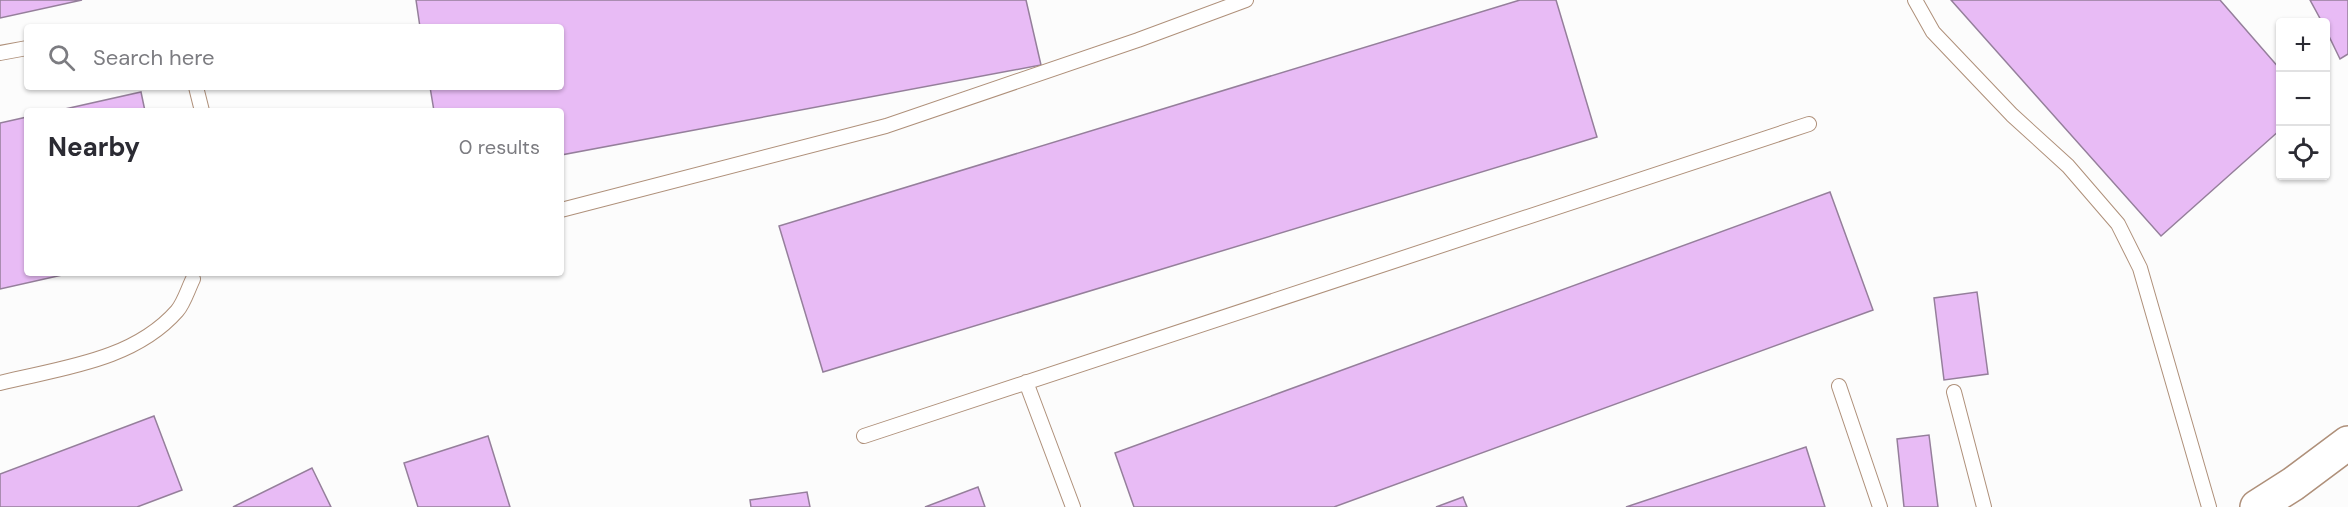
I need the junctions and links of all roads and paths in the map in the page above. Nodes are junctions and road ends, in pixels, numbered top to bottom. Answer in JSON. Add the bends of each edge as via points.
{"nodes":[{"id":1,"x":1246,"y":0,"type":"edge"},
{"id":2,"x":1915,"y":0,"type":"edge"},
{"id":3,"x":24,"y":49,"type":"edge"},
{"id":4,"x":0,"y":53,"type":"edge"},
{"id":5,"x":197,"y":90,"type":"edge"},
{"id":6,"x":201,"y":108,"type":"edge"},
{"id":7,"x":1809,"y":124,"type":"dead end"},
{"id":8,"x":564,"y":209,"type":"edge"},
{"id":9,"x":193,"y":279,"type":"dead end"},
{"id":10,"x":1026,"y":382,"type":"junction"},
{"id":11,"x":0,"y":383,"type":"edge"},
{"id":12,"x":1839,"y":386,"type":"dead end"},
{"id":13,"x":1954,"y":392,"type":"dead end"},
{"id":14,"x":864,"y":436,"type":"dead end"},
{"id":15,"x":2348,"y":443,"type":"edge"},
{"id":16,"x":1073,"y":507,"type":"edge"},
{"id":17,"x":1880,"y":507,"type":"edge"},
{"id":18,"x":1984,"y":507,"type":"edge"},
{"id":19,"x":2209,"y":507,"type":"edge"},
{"id":20,"x":2257,"y":507,"type":"edge"}],
"edges":[{"from":1,"to":8,"type":"lane","via":[[886,126]]},
{"from":2,"to":19,"type":"lane","via":[[1933,32],[2012,115],[2068,166],[2118,224],[2140,268]]},
{"from":3,"to":4,"type":"lane"},
{"from":5,"to":6,"type":"lane"},
{"from":7,"to":10,"type":"lane"},
{"from":9,"to":11,"type":"lane","via":[[178,310],[152,334],[108,356]]},
{"from":10,"to":14,"type":"lane"},
{"from":10,"to":16,"type":"lane"},
{"from":12,"to":17,"type":"lane"},
{"from":13,"to":18,"type":"lane"},
{"from":15,"to":20,"type":"street"}]}
